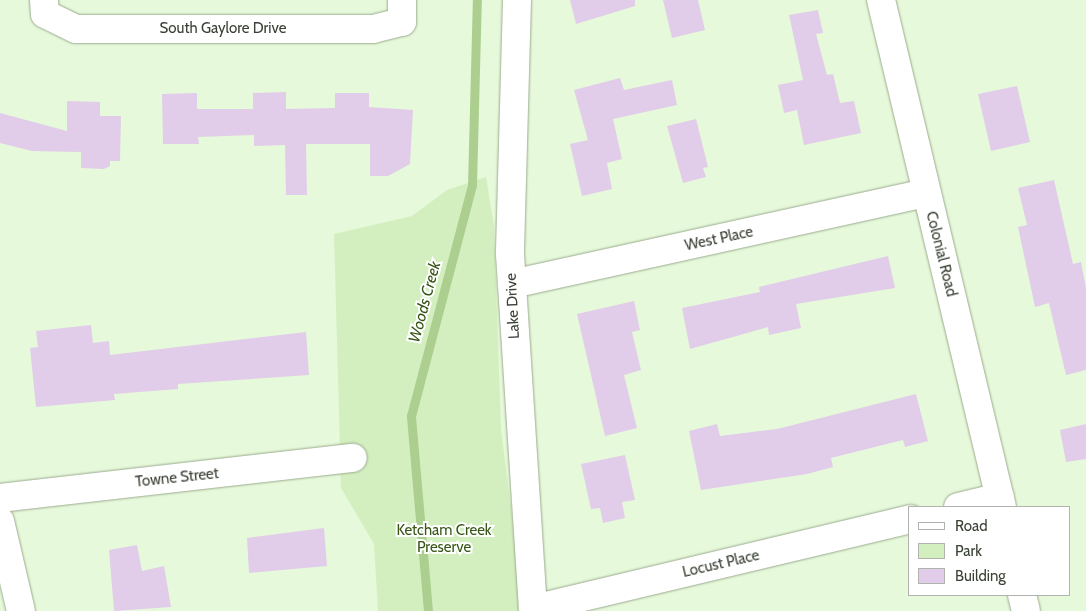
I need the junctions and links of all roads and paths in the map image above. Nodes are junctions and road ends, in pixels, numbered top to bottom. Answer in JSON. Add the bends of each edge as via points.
{"nodes":[{"id":1,"x":517,"y":0,"type":"edge"},
{"id":2,"x":881,"y":0,"type":"edge"},
{"id":3,"x":44,"y":7,"type":"edge"},
{"id":4,"x":402,"y":11,"type":"edge"},
{"id":5,"x":926,"y":193,"type":"junction"},
{"id":6,"x":512,"y":284,"type":"junction"},
{"id":7,"x":353,"y":458,"type":"dead end"},
{"id":8,"x":0,"y":498,"type":"edge"},
{"id":9,"x":1001,"y":502,"type":"edge"},
{"id":10,"x":967,"y":506,"type":"edge"},
{"id":11,"x":908,"y":519,"type":"edge"},
{"id":12,"x":0,"y":521,"type":"edge"},
{"id":13,"x":1022,"y":596,"type":"edge"},
{"id":14,"x":533,"y":610,"type":"edge"},
{"id":15,"x":21,"y":611,"type":"edge"},
{"id":16,"x":1026,"y":611,"type":"edge"}],
"edges":[{"from":1,"to":6,"type":"street","name":"Lake Drive"},
{"from":2,"to":5,"type":"street","name":"Colonial Road"},
{"from":3,"to":4,"type":"street","name":"South Gaylore Drive","via":[[76,29],[373,29]]},
{"from":5,"to":6,"type":"street","name":"West Place"},
{"from":5,"to":9,"type":"street","name":"Colonial Road"},
{"from":6,"to":14,"type":"street","name":"Lake Drive"},
{"from":7,"to":8,"type":"street","name":"Towne Street"},
{"from":9,"to":10,"type":"street"},
{"from":11,"to":14,"type":"street","name":"Locust Place"},
{"from":12,"to":15,"type":"street"},
{"from":13,"to":16,"type":"street"}]}
